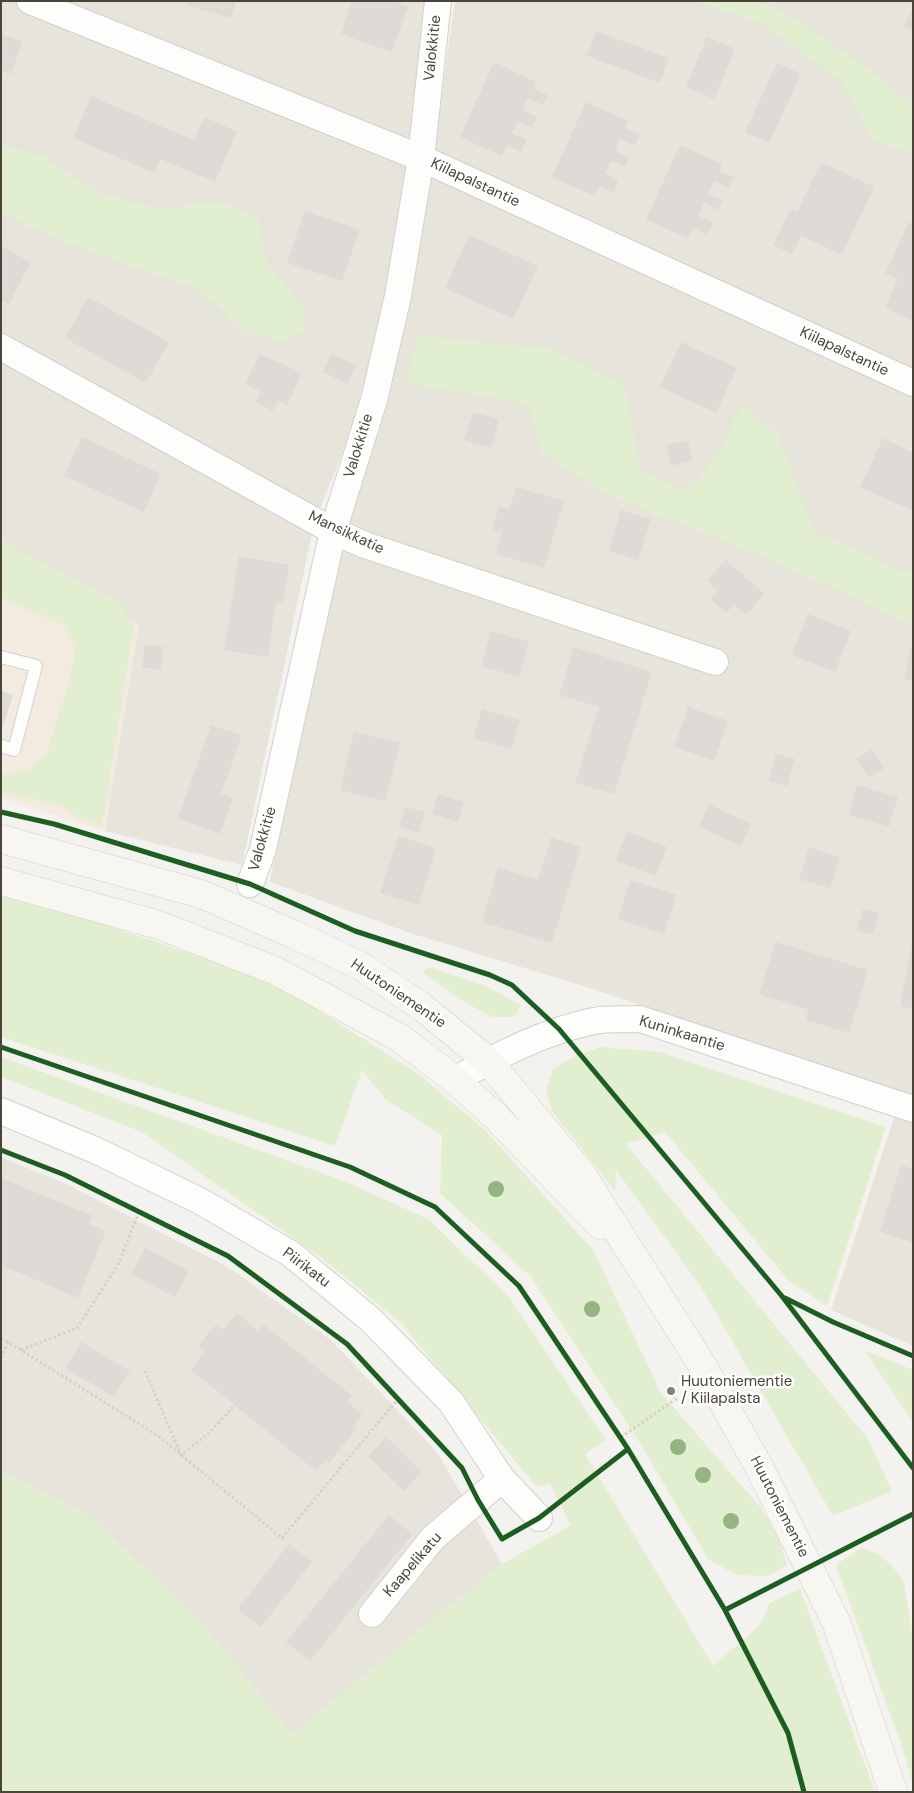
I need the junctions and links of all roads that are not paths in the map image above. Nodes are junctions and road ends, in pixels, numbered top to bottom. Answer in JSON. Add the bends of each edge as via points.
{"nodes":[{"id":1,"x":30,"y":1,"type":"edge"},
{"id":2,"x":438,"y":1,"type":"edge"},
{"id":3,"x":421,"y":158,"type":"junction"},
{"id":4,"x":1,"y":348,"type":"edge"},
{"id":5,"x":913,"y":384,"type":"edge"},
{"id":6,"x":333,"y":531,"type":"junction"},
{"id":7,"x":1,"y":656,"type":"edge"},
{"id":8,"x":715,"y":662,"type":"dead end"},
{"id":9,"x":1,"y":746,"type":"edge"},
{"id":10,"x":1,"y":839,"type":"edge"},
{"id":11,"x":1,"y":881,"type":"edge"},
{"id":12,"x":250,"y":884,"type":"dead end"},
{"id":13,"x":488,"y":1061,"type":"junction"},
{"id":14,"x":456,"y":1080,"type":"junction"},
{"id":15,"x":913,"y":1109,"type":"edge"},
{"id":16,"x":1,"y":1111,"type":"edge"},
{"id":17,"x":641,"y":1267,"type":"junction"},
{"id":18,"x":502,"y":1479,"type":"junction"},
{"id":19,"x":539,"y":1518,"type":"dead end"},
{"id":20,"x":372,"y":1614,"type":"dead end"},
{"id":21,"x":893,"y":1792,"type":"edge"}],
"edges":[{"from":1,"to":3,"type":"street","name":"Kiilapalstantie"},
{"from":2,"to":3,"type":"street","name":"Valokkitie"},
{"from":3,"to":5,"type":"street","name":"Kiilapalstantie"},
{"from":3,"to":6,"type":"street","name":"Valokkitie","via":[[398,296],[378,381]]},
{"from":4,"to":6,"type":"street","name":"Mansikkatie"},
{"from":6,"to":8,"type":"street","name":"Mansikkatie","via":[[365,546]]},
{"from":6,"to":12,"type":"street","name":"Valokkitie","via":[[263,849]]},
{"from":7,"to":9,"type":"lane","via":[[36,666],[14,750]]},
{"from":10,"to":13,"type":"main road","name":"Huutoniementie","via":[[201,894],[291,933],[359,965],[422,1007]]},
{"from":11,"to":14,"type":"main road","name":"Huutoniementie","via":[[159,925],[276,970],[400,1038]]},
{"from":13,"to":14,"type":"street","name":"Kuninkaantie"},
{"from":13,"to":15,"type":"street","name":"Kuninkaantie","via":[[559,1029],[596,1021],[640,1019]]},
{"from":13,"to":17,"type":"main road","name":"Huutoniementie","via":[[581,1173]]},
{"from":14,"to":17,"type":"main road","name":"Huutoniementie"},
{"from":16,"to":18,"type":"street","name":"Piirikatu","via":[[95,1150],[200,1201],[291,1254],[371,1320],[451,1402]]},
{"from":17,"to":21,"type":"main road","name":"Huutoniementie","via":[[704,1368],[759,1467],[837,1624]]},
{"from":18,"to":19,"type":"street","name":"Piirikatu"},
{"from":18,"to":20,"type":"street","name":"Kaapelikatu","via":[[434,1538]]}]}
